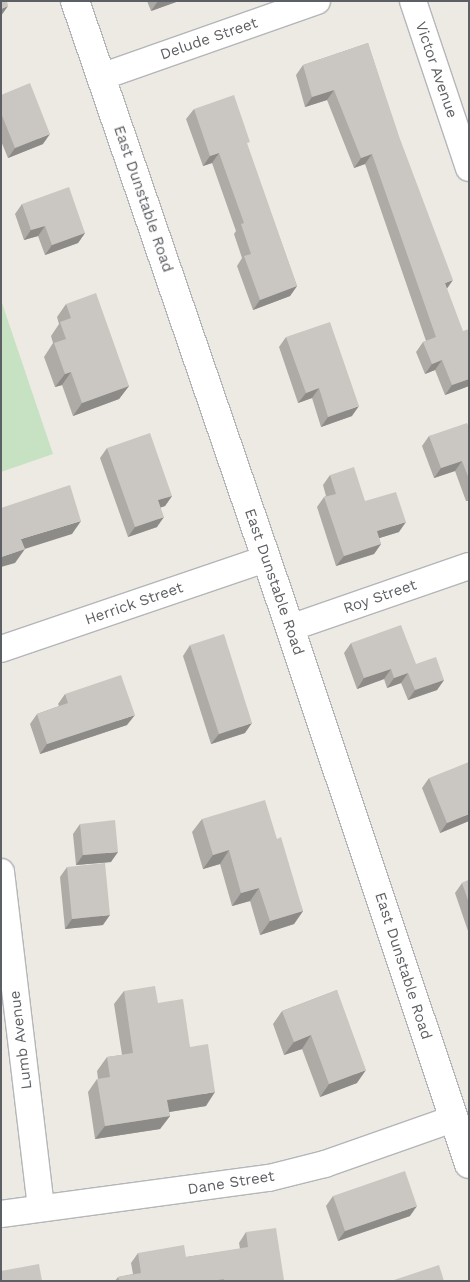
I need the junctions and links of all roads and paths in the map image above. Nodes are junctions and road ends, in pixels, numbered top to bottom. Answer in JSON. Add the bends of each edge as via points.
{"nodes":[{"id":1,"x":75,"y":1,"type":"edge"},
{"id":2,"x":317,"y":1,"type":"edge"},
{"id":3,"x":413,"y":1,"type":"edge"},
{"id":4,"x":101,"y":77,"type":"junction"},
{"id":5,"x":469,"y":168,"type":"edge"},
{"id":6,"x":266,"y":559,"type":"junction"},
{"id":7,"x":469,"y":566,"type":"edge"},
{"id":8,"x":290,"y":628,"type":"junction"},
{"id":9,"x":1,"y":649,"type":"edge"},
{"id":10,"x":1,"y":872,"type":"edge"},
{"id":11,"x":453,"y":1119,"type":"junction"},
{"id":12,"x":469,"y":1164,"type":"edge"},
{"id":13,"x":41,"y":1208,"type":"junction"},
{"id":14,"x":1,"y":1214,"type":"edge"}],
"edges":[{"from":1,"to":4,"type":"street","name":"East Dunstable Road"},
{"from":2,"to":4,"type":"street","name":"Delude Street"},
{"from":3,"to":5,"type":"street","name":"Victor Avenue"},
{"from":4,"to":6,"type":"street","name":"East Dunstable Road"},
{"from":6,"to":8,"type":"street","name":"East Dunstable Road"},
{"from":6,"to":9,"type":"street","name":"Herrick Street"},
{"from":7,"to":8,"type":"street","name":"Roy Street"},
{"from":8,"to":11,"type":"street","name":"East Dunstable Road"},
{"from":10,"to":13,"type":"street","name":"Lumb Avenue"},
{"from":11,"to":12,"type":"street","name":"East Dunstable Road"},
{"from":11,"to":13,"type":"street","name":"Dane Street","via":[[325,1164],[269,1178]]},
{"from":13,"to":14,"type":"street","name":"Dane Street"}]}
